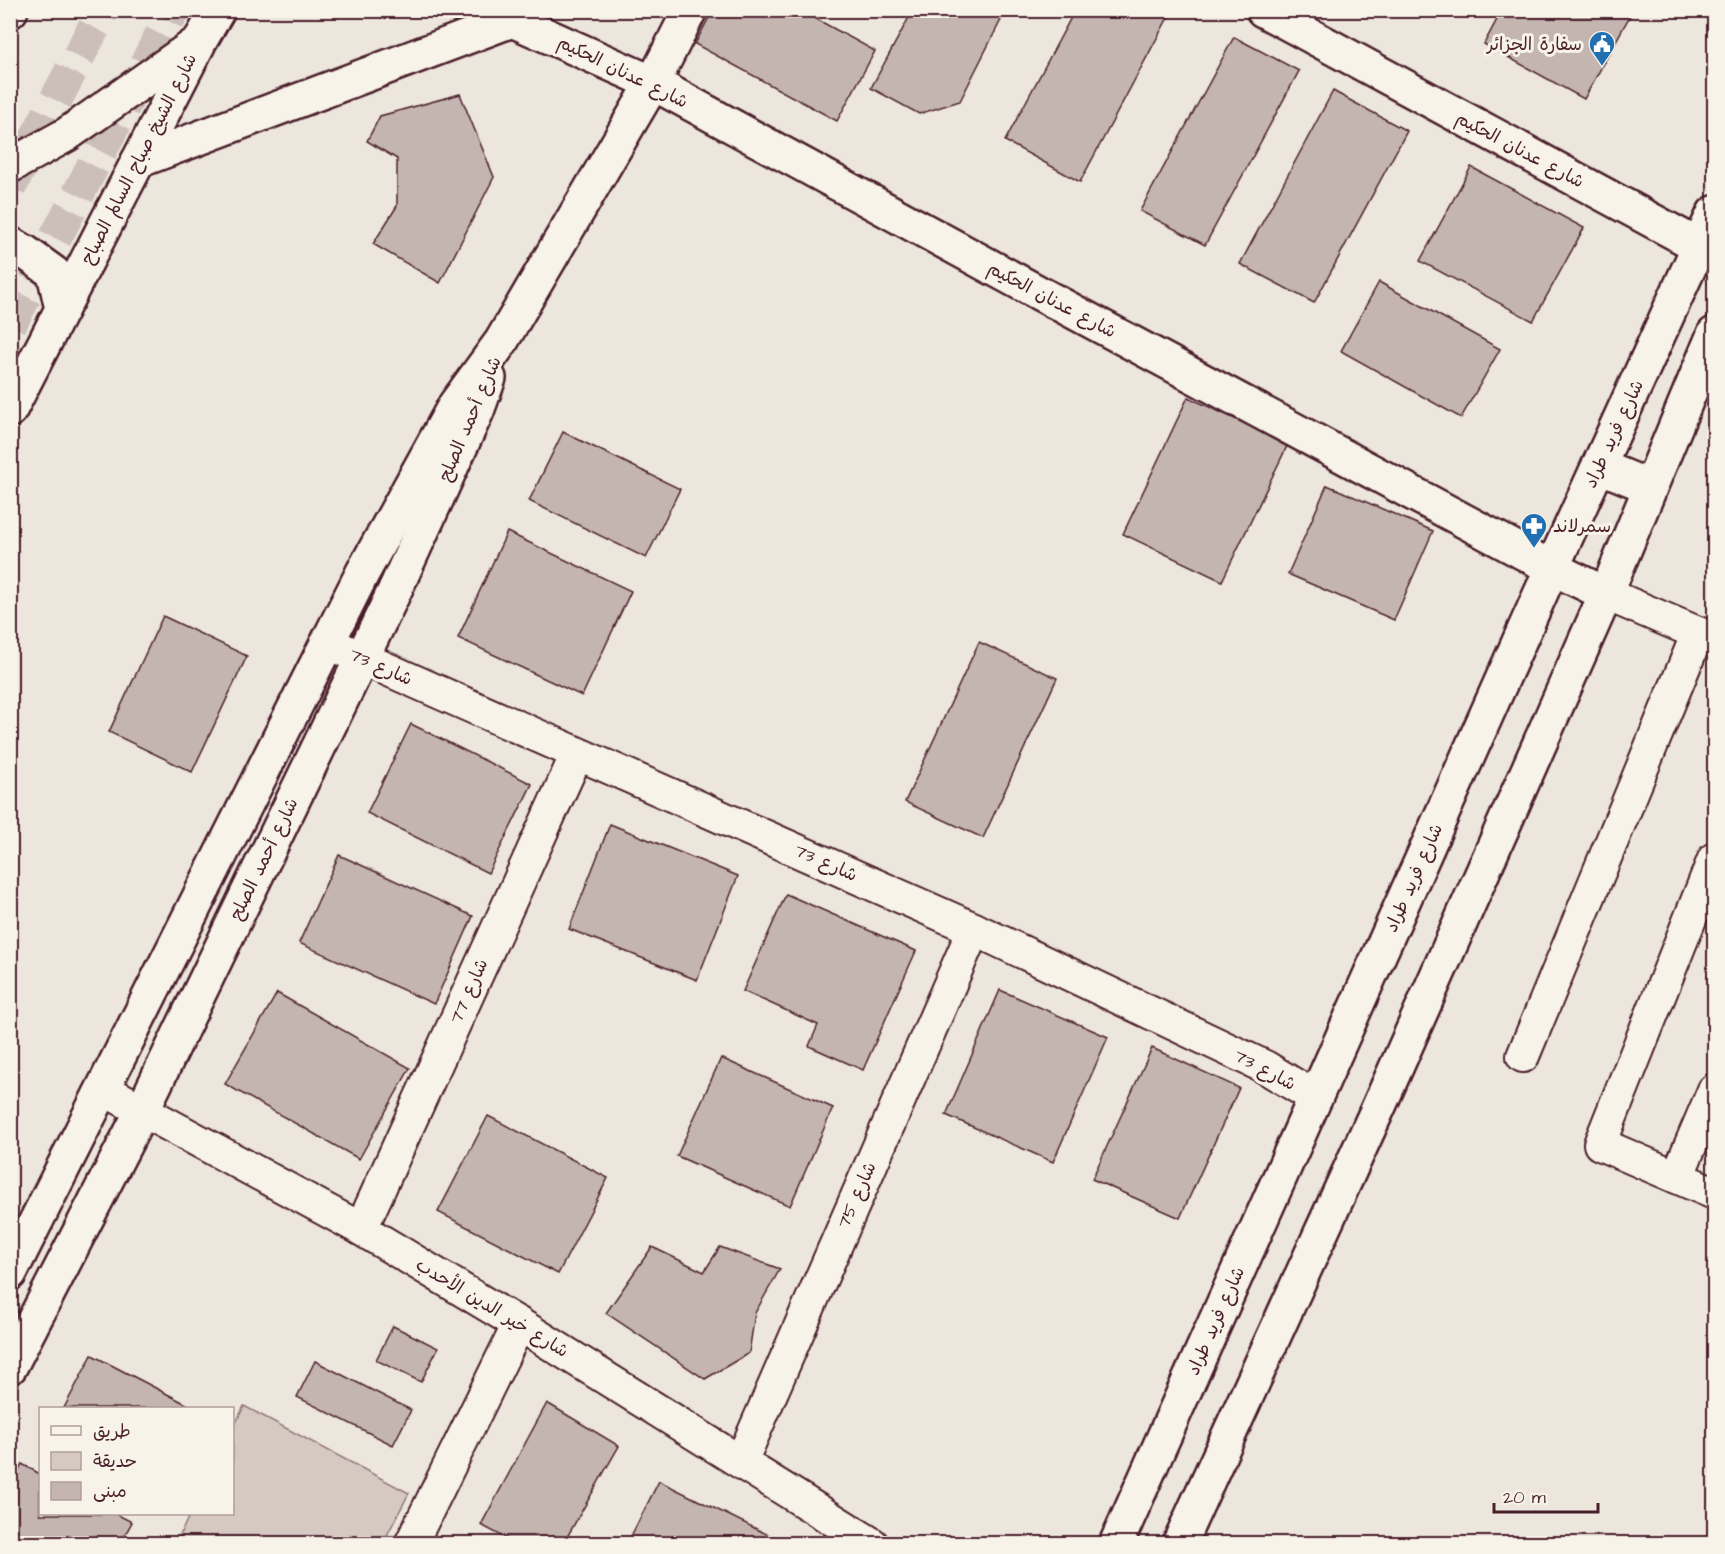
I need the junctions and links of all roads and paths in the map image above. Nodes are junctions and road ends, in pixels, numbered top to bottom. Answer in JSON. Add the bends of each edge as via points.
{"nodes":[{"id":1,"x":218,"y":10,"type":"edge"},
{"id":2,"x":690,"y":10,"type":"edge"},
{"id":3,"x":1263,"y":10,"type":"edge"},
{"id":4,"x":503,"y":15,"type":"edge"},
{"id":5,"x":200,"y":41,"type":"junction"},
{"id":6,"x":652,"y":83,"type":"junction"},
{"id":7,"x":138,"y":161,"type":"junction"},
{"id":8,"x":10,"y":166,"type":"edge"},
{"id":9,"x":1714,"y":213,"type":"edge"},
{"id":10,"x":10,"y":244,"type":"edge"},
{"id":11,"x":1707,"y":250,"type":"edge"},
{"id":12,"x":62,"y":309,"type":"junction"},
{"id":13,"x":1714,"y":334,"type":"edge"},
{"id":14,"x":501,"y":342,"type":"junction"},
{"id":15,"x":10,"y":410,"type":"edge"},
{"id":16,"x":1599,"y":466,"type":"junction"},
{"id":17,"x":1650,"y":487,"type":"junction"},
{"id":18,"x":1552,"y":568,"type":"junction"},
{"id":19,"x":1606,"y":594,"type":"junction"},
{"id":20,"x":1706,"y":637,"type":"edge"},
{"id":21,"x":328,"y":643,"type":"junction"},
{"id":22,"x":362,"y":658,"type":"junction"},
{"id":23,"x":577,"y":754,"type":"junction"},
{"id":24,"x":1714,"y":859,"type":"edge"},
{"id":25,"x":974,"y":929,"type":"junction"},
{"id":26,"x":1523,"y":1056,"type":"dead end"},
{"id":27,"x":103,"y":1089,"type":"junction"},
{"id":28,"x":1714,"y":1090,"type":"edge"},
{"id":29,"x":1316,"y":1098,"type":"junction"},
{"id":30,"x":142,"y":1112,"type":"junction"},
{"id":31,"x":1677,"y":1177,"type":"junction"},
{"id":32,"x":1714,"y":1193,"type":"edge"},
{"id":33,"x":361,"y":1229,"type":"junction"},
{"id":34,"x":10,"y":1273,"type":"edge"},
{"id":35,"x":519,"y":1323,"type":"junction"},
{"id":36,"x":10,"y":1367,"type":"edge"},
{"id":37,"x":741,"y":1462,"type":"junction"},
{"id":38,"x":411,"y":1544,"type":"edge"},
{"id":39,"x":872,"y":1544,"type":"edge"},
{"id":40,"x":1116,"y":1544,"type":"edge"},
{"id":41,"x":1179,"y":1544,"type":"edge"}],
"edges":[{"from":1,"to":5,"type":"main road","name":"شارع الشيخ صباح السالم الصباح"},
{"from":2,"to":6,"type":"main road","name":"شارع أحمد الصلح"},
{"from":3,"to":11,"type":"main road","name":"شارع عدنان الحكيم"},
{"from":4,"to":6,"type":"main road","name":"شارع عدنان الحكيم"},
{"from":4,"to":7,"type":"main road"},
{"from":5,"to":7,"type":"main road","name":"شارع الشيخ صباح السالم الصباح"},
{"from":5,"to":8,"type":"main road","via":[[66,135]]},
{"from":6,"to":14,"type":"main road","name":"شارع أحمد الصلح"},
{"from":6,"to":18,"type":"main road","name":"شارع عدنان الحكيم"},
{"from":7,"to":12,"type":"main road","name":"شارع الشيخ صباح السالم الصباح"},
{"from":9,"to":11,"type":"main road","name":"شارع فريد طراد"},
{"from":10,"to":12,"type":"main road","via":[[54,273]]},
{"from":11,"to":16,"type":"main road","name":"شارع فريد طراد"},
{"from":12,"to":15,"type":"main road","name":"شارع الشيخ صباح السالم الصباح"},
{"from":13,"to":17,"type":"main road"},
{"from":14,"to":21,"type":"main road","name":"شارع أحمد الصلح","via":[[455,405]]},
{"from":14,"to":22,"type":"main road","name":"شارع أحمد الصلح","via":[[477,411]]},
{"from":16,"to":17,"type":"main road"},
{"from":16,"to":18,"type":"main road","name":"شارع فريد طراد"},
{"from":17,"to":19,"type":"main road"},
{"from":18,"to":19,"type":"main road","name":"شارع عدنان الحكيم"},
{"from":18,"to":29,"type":"main road","name":"شارع فريد طراد"},
{"from":19,"to":20,"type":"street"},
{"from":19,"to":41,"type":"main road"},
{"from":20,"to":26,"type":"street"},
{"from":21,"to":22,"type":"street","name":"شارع 73"},
{"from":21,"to":27,"type":"main road","name":"شارع أحمد الصلح"},
{"from":22,"to":23,"type":"street","name":"شارع 73"},
{"from":22,"to":30,"type":"main road","name":"شارع أحمد الصلح"},
{"from":23,"to":25,"type":"street","name":"شارع 73"},
{"from":23,"to":33,"type":"street","name":"شارع 77"},
{"from":24,"to":31,"type":"street","via":[[1600,1144]]},
{"from":25,"to":29,"type":"street","name":"شارع 73","via":[[1264,1067]]},
{"from":25,"to":37,"type":"street","name":"شارع 75"},
{"from":27,"to":30,"type":"street","name":"شارع خير الدين الأحدب"},
{"from":27,"to":34,"type":"main road","name":"شارع أحمد الصلح"},
{"from":28,"to":31,"type":"street"},
{"from":29,"to":40,"type":"main road","name":"شارع فريد طراد"},
{"from":30,"to":33,"type":"street","name":"شارع خير الدين الأحدب"},
{"from":30,"to":36,"type":"main road","name":"شارع أحمد الصلح"},
{"from":31,"to":32,"type":"street"},
{"from":33,"to":35,"type":"street","name":"شارع خير الدين الأحدب"},
{"from":35,"to":37,"type":"street","name":"شارع خير الدين الأحدب"},
{"from":35,"to":38,"type":"street"},
{"from":37,"to":39,"type":"street","name":"شارع خير الدين الأحدب"}]}
